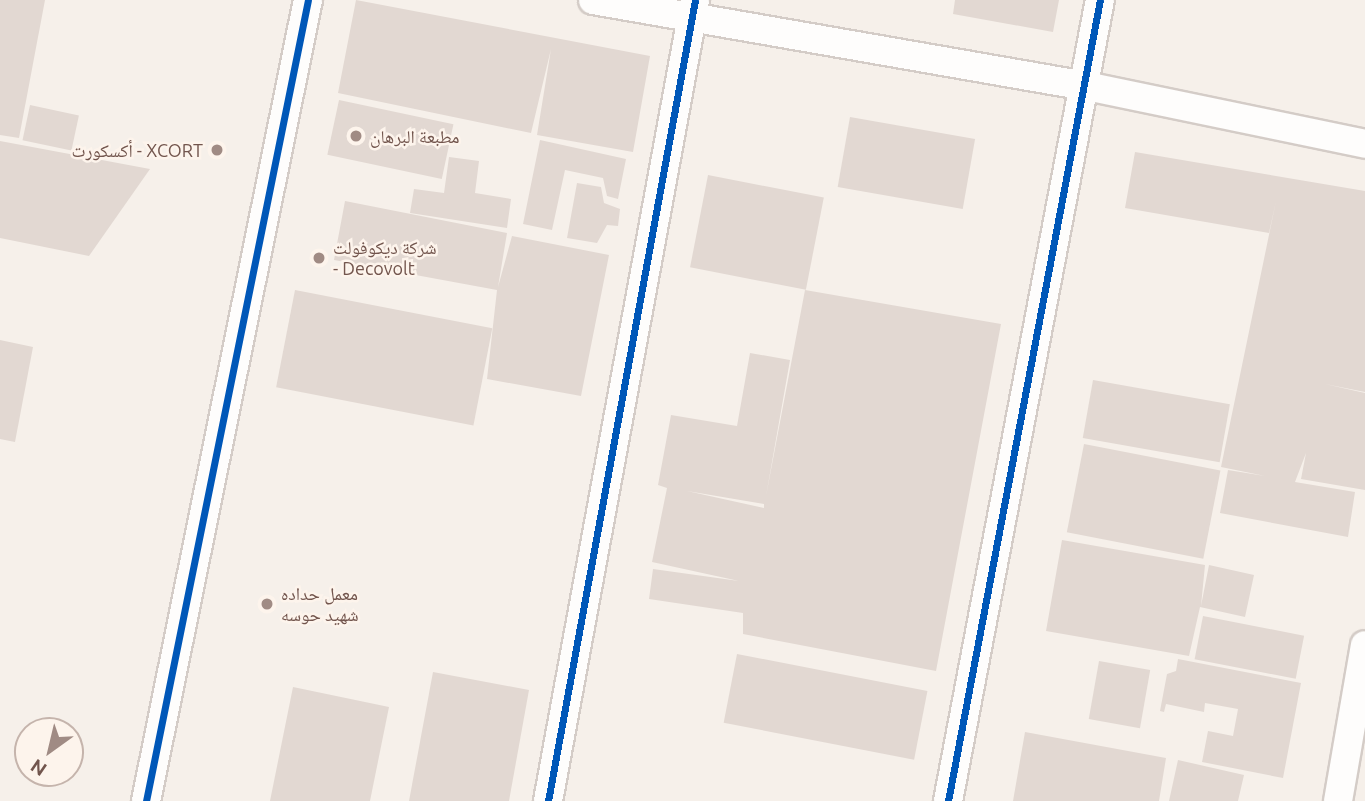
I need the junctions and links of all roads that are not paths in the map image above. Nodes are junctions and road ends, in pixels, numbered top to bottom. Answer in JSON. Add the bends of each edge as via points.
{"nodes":[{"id":1,"x":308,"y":0,"type":"edge"},
{"id":2,"x":593,"y":0,"type":"edge"},
{"id":3,"x":1100,"y":0,"type":"edge"},
{"id":4,"x":693,"y":10,"type":"edge"},
{"id":5,"x":1086,"y":86,"type":"junction"},
{"id":6,"x":1365,"y":144,"type":"edge"},
{"id":7,"x":1365,"y":645,"type":"edge"},
{"id":8,"x":146,"y":801,"type":"edge"},
{"id":9,"x":548,"y":801,"type":"edge"},
{"id":10,"x":948,"y":801,"type":"edge"},
{"id":11,"x":1338,"y":801,"type":"edge"}],
"edges":[{"from":1,"to":8,"type":"street"},
{"from":2,"to":4,"type":"street"},
{"from":3,"to":5,"type":"street"},
{"from":4,"to":5,"type":"street"},
{"from":4,"to":9,"type":"street"},
{"from":5,"to":6,"type":"street"},
{"from":5,"to":10,"type":"street"},
{"from":7,"to":11,"type":"street"}]}
